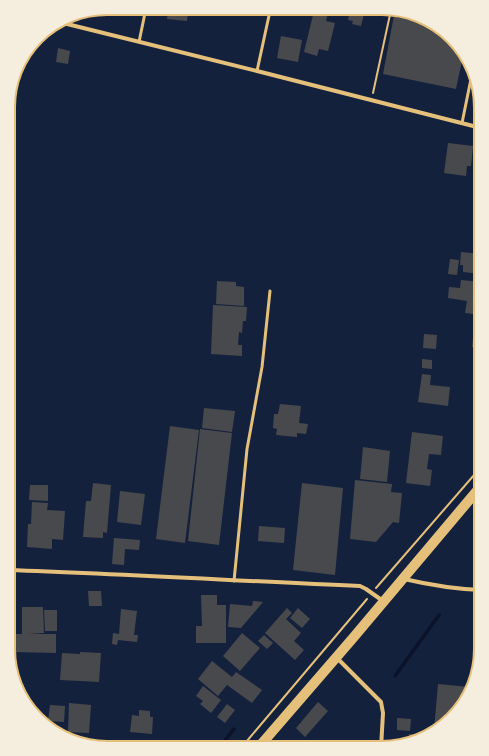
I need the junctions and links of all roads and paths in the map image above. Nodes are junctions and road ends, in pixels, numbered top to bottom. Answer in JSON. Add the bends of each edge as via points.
{"nodes":[{"id":1,"x":145,"y":15,"type":"edge"},
{"id":2,"x":269,"y":15,"type":"edge"},
{"id":3,"x":390,"y":16,"type":"edge"},
{"id":4,"x":67,"y":24,"type":"edge"},
{"id":5,"x":139,"y":42,"type":"junction"},
{"id":6,"x":257,"y":71,"type":"junction"},
{"id":7,"x":470,"y":82,"type":"edge"},
{"id":8,"x":372,"y":100,"type":"junction"},
{"id":9,"x":462,"y":123,"type":"junction"},
{"id":10,"x":474,"y":126,"type":"edge"},
{"id":11,"x":270,"y":290,"type":"dead end"},
{"id":12,"x":474,"y":475,"type":"edge"},
{"id":13,"x":474,"y":494,"type":"edge"},
{"id":14,"x":15,"y":570,"type":"edge"},
{"id":15,"x":402,"y":579,"type":"junction"},
{"id":16,"x":234,"y":581,"type":"junction"},
{"id":17,"x":474,"y":590,"type":"edge"},
{"id":18,"x":372,"y":593,"type":"junction"},
{"id":19,"x":383,"y":601,"type":"junction"},
{"id":20,"x":336,"y":656,"type":"junction"},
{"id":21,"x":247,"y":741,"type":"edge"},
{"id":22,"x":264,"y":741,"type":"edge"},
{"id":23,"x":381,"y":741,"type":"edge"}],
"edges":[{"from":1,"to":5,"type":"lane"},
{"from":2,"to":6,"type":"lane"},
{"from":3,"to":8,"type":"path"},
{"from":4,"to":5,"type":"street"},
{"from":5,"to":6,"type":"street"},
{"from":6,"to":8,"type":"street"},
{"from":7,"to":9,"type":"lane"},
{"from":8,"to":9,"type":"street"},
{"from":9,"to":10,"type":"street"},
{"from":11,"to":16,"type":"lane","via":[[262,367],[247,448]]},
{"from":12,"to":18,"type":"path"},
{"from":13,"to":15,"type":"main road"},
{"from":14,"to":16,"type":"street"},
{"from":15,"to":17,"type":"street","via":[[432,586]]},
{"from":15,"to":19,"type":"main road"},
{"from":16,"to":18,"type":"street","via":[[360,586]]},
{"from":18,"to":19,"type":"street"},
{"from":18,"to":21,"type":"path"},
{"from":19,"to":20,"type":"main road"},
{"from":20,"to":22,"type":"main road"},
{"from":20,"to":23,"type":"street","via":[[381,702]]}]}
